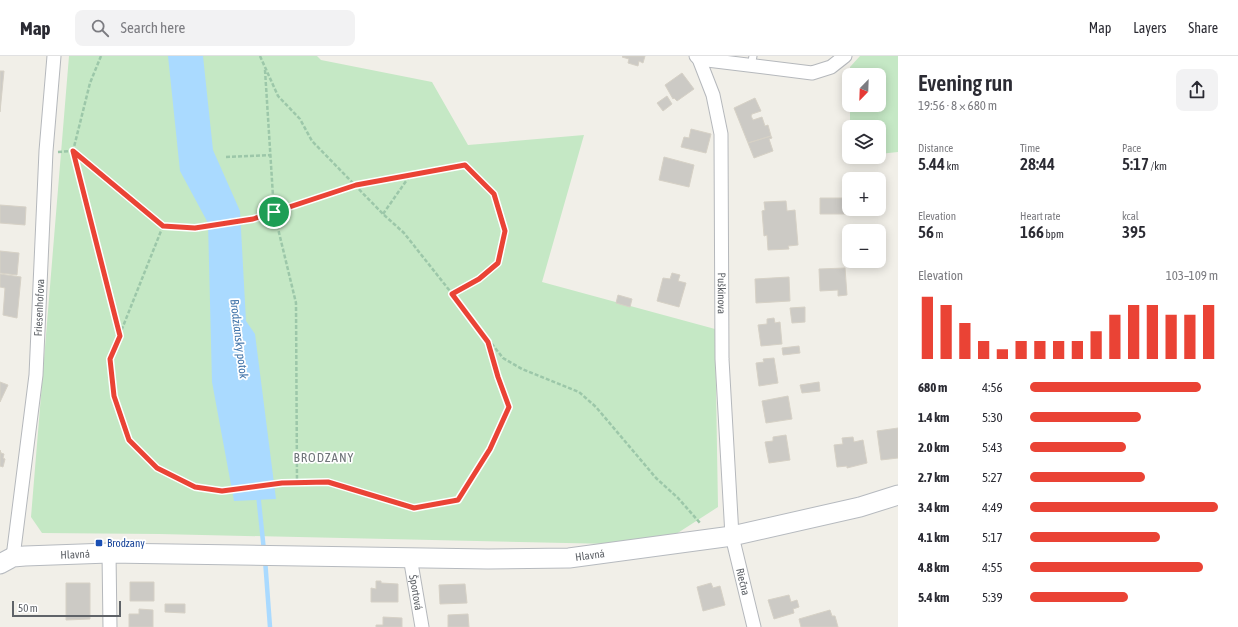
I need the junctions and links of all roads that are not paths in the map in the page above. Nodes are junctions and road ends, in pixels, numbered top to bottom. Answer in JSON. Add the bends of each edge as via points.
{"nodes":[{"id":1,"x":54,"y":56,"type":"edge"},
{"id":2,"x":845,"y":56,"type":"edge"},
{"id":3,"x":697,"y":57,"type":"edge"},
{"id":4,"x":752,"y":61,"type":"edge"},
{"id":5,"x":898,"y":495,"type":"edge"},
{"id":6,"x":724,"y":537,"type":"junction"},
{"id":7,"x":109,"y":553,"type":"junction"},
{"id":8,"x":410,"y":557,"type":"junction"},
{"id":9,"x":6,"y":561,"type":"edge"},
{"id":10,"x":110,"y":627,"type":"edge"},
{"id":11,"x":422,"y":627,"type":"edge"},
{"id":12,"x":754,"y":627,"type":"edge"}],
"edges":[{"from":1,"to":9,"type":"street","name":"Friesenhofova","via":[[46,151],[36,375]]},
{"from":2,"to":4,"type":"street","via":[[831,67],[812,73]]},
{"from":3,"to":4,"type":"street"},
{"from":3,"to":6,"type":"street","name":"Puškinova","via":[[713,95],[721,134]]},
{"from":5,"to":6,"type":"main road","name":"Hlavná","via":[[860,507]]},
{"from":6,"to":8,"type":"main road","name":"Hlavná","via":[[569,558]]},
{"from":6,"to":12,"type":"street","name":"Riečna"},
{"from":7,"to":8,"type":"main road","name":"Hlavná"},
{"from":7,"to":9,"type":"main road","name":"Hlavná"},
{"from":7,"to":10,"type":"street"},
{"from":8,"to":11,"type":"street","name":"Športová"}]}
